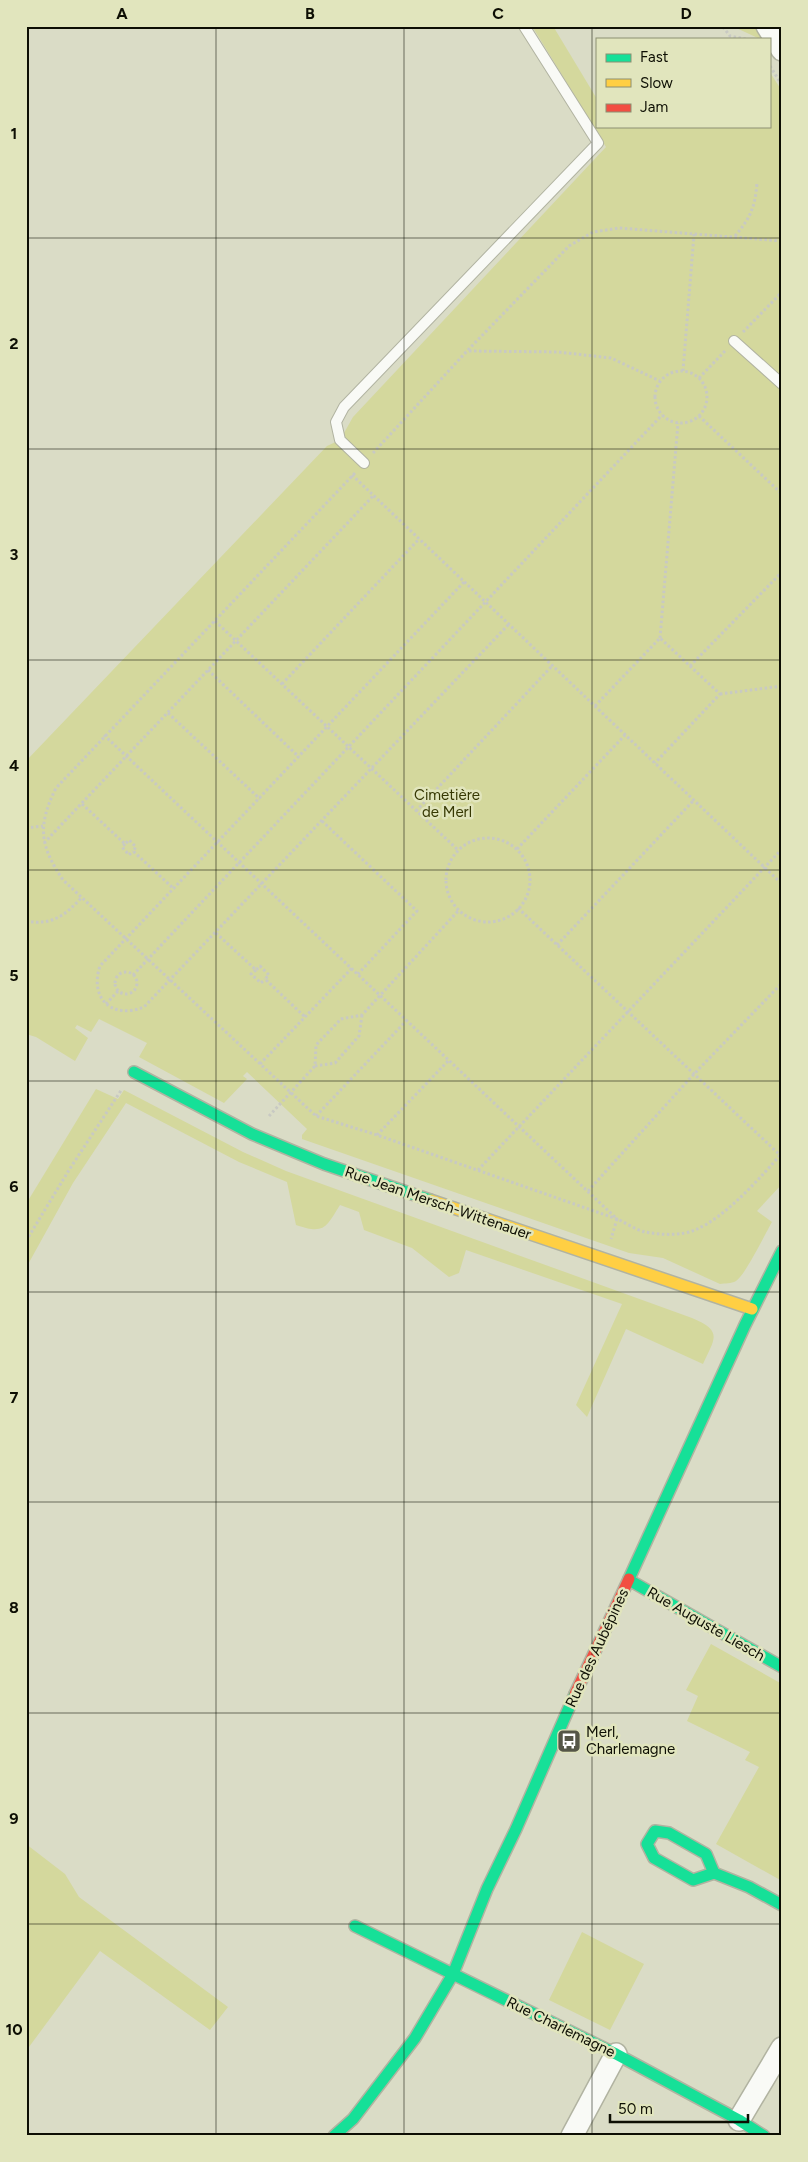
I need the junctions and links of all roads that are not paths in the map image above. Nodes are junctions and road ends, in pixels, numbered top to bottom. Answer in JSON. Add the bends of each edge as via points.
{"nodes":[{"id":1,"x":524,"y":26,"type":"edge"},
{"id":2,"x":734,"y":341,"type":"dead end"},
{"id":3,"x":782,"y":384,"type":"edge"},
{"id":4,"x":364,"y":463,"type":"road end"},
{"id":5,"x":134,"y":1072,"type":"dead end"},
{"id":6,"x":781,"y":1254,"type":"edge"},
{"id":7,"x":752,"y":1309,"type":"junction"},
{"id":8,"x":630,"y":1580,"type":"junction"},
{"id":9,"x":782,"y":1667,"type":"edge"},
{"id":10,"x":714,"y":1873,"type":"junction"},
{"id":11,"x":782,"y":1905,"type":"edge"},
{"id":12,"x":355,"y":1926,"type":"dead end"},
{"id":13,"x":453,"y":1974,"type":"junction"},
{"id":14,"x":782,"y":2048,"type":"edge"},
{"id":15,"x":616,"y":2054,"type":"junction"},
{"id":16,"x":739,"y":2120,"type":"junction"},
{"id":17,"x":334,"y":2136,"type":"edge"},
{"id":18,"x":572,"y":2136,"type":"edge"},
{"id":19,"x":764,"y":2136,"type":"edge"}],
"edges":[{"from":1,"to":4,"type":"lane","via":[[598,143],[344,407],[336,422],[340,440]]},
{"from":2,"to":3,"type":"lane"},
{"from":5,"to":7,"type":"street","name":"Rue Jean Mersch-Wittenauer","via":[[252,1134],[324,1164]]},
{"from":6,"to":7,"type":"street","name":"Rue des Aubépines"},
{"from":7,"to":8,"type":"street","name":"Rue des Aubépines"},
{"from":8,"to":9,"type":"street","name":"Rue Auguste Liesch"},
{"from":8,"to":13,"type":"street","name":"Rue des Aubépines","via":[[486,1889]]},
{"from":10,"to":10,"type":"street","via":[[706,1854],[669,1833],[655,1831],[648,1844],[654,1858],[693,1880]]},
{"from":10,"to":11,"type":"street"},
{"from":12,"to":13,"type":"street","name":"Rue Charlemagne"},
{"from":13,"to":15,"type":"street","name":"Rue Charlemagne"},
{"from":13,"to":17,"type":"street","name":"Rue des Aubépines","via":[[415,2038],[354,2119]]},
{"from":14,"to":16,"type":"street"},
{"from":15,"to":16,"type":"street","name":"Rue Charlemagne"},
{"from":15,"to":18,"type":"street"},
{"from":16,"to":19,"type":"street","name":"Rue Charlemagne"}]}
